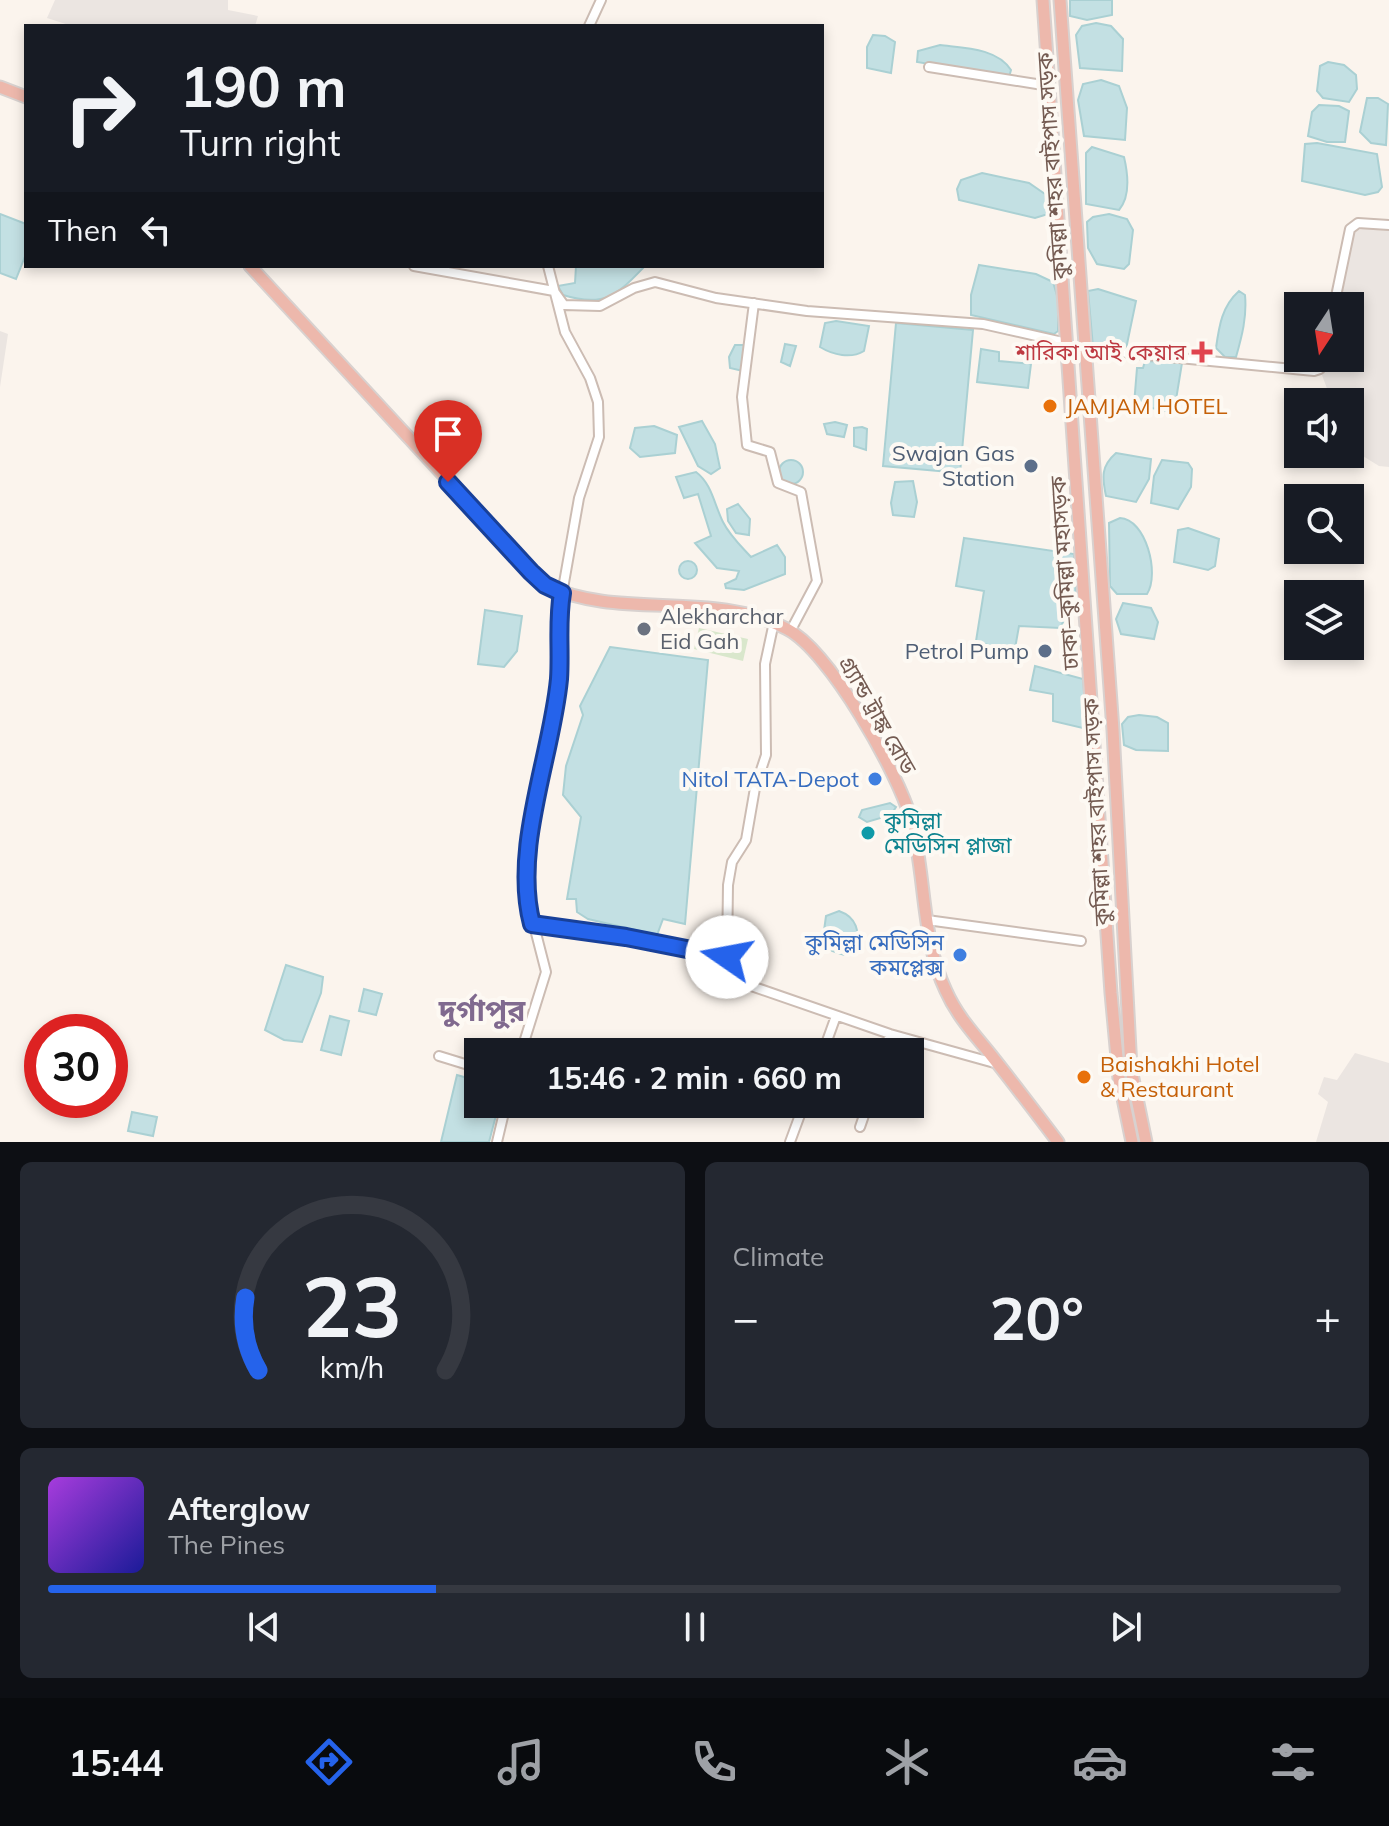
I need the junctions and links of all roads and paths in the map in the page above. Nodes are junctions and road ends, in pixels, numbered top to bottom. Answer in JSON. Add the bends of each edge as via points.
{"nodes":[{"id":1,"x":601,"y":0,"type":"edge"},
{"id":2,"x":1043,"y":0,"type":"edge"},
{"id":3,"x":1060,"y":0,"type":"edge"},
{"id":4,"x":590,"y":24,"type":"edge"},
{"id":5,"x":929,"y":67,"type":"dead end"},
{"id":6,"x":1049,"y":86,"type":"junction"},
{"id":7,"x":0,"y":87,"type":"edge"},
{"id":8,"x":24,"y":96,"type":"edge"},
{"id":9,"x":1389,"y":225,"type":"edge"},
{"id":10,"x":252,"y":268,"type":"edge"},
{"id":11,"x":425,"y":268,"type":"edge"},
{"id":12,"x":548,"y":268,"type":"edge"},
{"id":13,"x":554,"y":291,"type":"junction"},
{"id":14,"x":1337,"y":292,"type":"edge"},
{"id":15,"x":754,"y":303,"type":"junction"},
{"id":16,"x":1067,"y":343,"type":"junction"},
{"id":17,"x":1086,"y":349,"type":"junction"},
{"id":18,"x":1284,"y":368,"type":"edge"},
{"id":19,"x":562,"y":593,"type":"junction"},
{"id":20,"x":774,"y":622,"type":"junction"},
{"id":21,"x":791,"y":630,"type":"junction"},
{"id":22,"x":927,"y":920,"type":"junction"},
{"id":23,"x":532,"y":924,"type":"junction"},
{"id":24,"x":1081,"y":941,"type":"dead end"},
{"id":25,"x":727,"y":957,"type":"junction"},
{"id":26,"x":836,"y":1016,"type":"junction"},
{"id":27,"x":890,"y":1034,"type":"junction"},
{"id":28,"x":525,"y":1038,"type":"edge"},
{"id":29,"x":828,"y":1038,"type":"edge"},
{"id":30,"x":889,"y":1038,"type":"edge"},
{"id":31,"x":439,"y":1056,"type":"dead end"},
{"id":32,"x":464,"y":1064,"type":"edge"},
{"id":33,"x":999,"y":1065,"type":"junction"},
{"id":34,"x":503,"y":1118,"type":"edge"},
{"id":35,"x":799,"y":1118,"type":"edge"},
{"id":36,"x":863,"y":1118,"type":"edge"},
{"id":37,"x":860,"y":1127,"type":"dead end"},
{"id":38,"x":497,"y":1142,"type":"edge"},
{"id":39,"x":790,"y":1142,"type":"edge"},
{"id":40,"x":1058,"y":1142,"type":"edge"},
{"id":41,"x":1132,"y":1142,"type":"edge"},
{"id":42,"x":1146,"y":1142,"type":"edge"}],
"edges":[{"from":1,"to":4,"type":"street"},
{"from":2,"to":6,"type":"highway","name":"ঢাকা–কুমিল্লা মহাসড়ক"},
{"from":3,"to":17,"type":"highway","name":"কুমিল্লা শহর বাইপাস সড়ক"},
{"from":5,"to":6,"type":"street"},
{"from":6,"to":16,"type":"highway","name":"ঢাকা–কুমিল্লা মহাসড়ক"},
{"from":7,"to":8,"type":"highway"},
{"from":9,"to":14,"type":"street","via":[[1358,223],[1350,229]]},
{"from":10,"to":19,"type":"highway","name":"গ্র্যান্ড ট্রাঙ্ক রোড","via":[[531,572]]},
{"from":11,"to":13,"type":"street"},
{"from":12,"to":13,"type":"street"},
{"from":13,"to":15,"type":"street","via":[[564,305],[600,306],[655,282]]},
{"from":13,"to":19,"type":"street","via":[[565,332],[598,402],[599,437],[579,498]]},
{"from":15,"to":16,"type":"street","via":[[843,316],[983,324]]},
{"from":15,"to":21,"type":"street","via":[[742,397],[747,445],[770,452],[778,483],[801,492],[817,581]]},
{"from":16,"to":41,"type":"highway","name":"ঢাকা–কুমিল্লা মহাসড়ক","via":[[1111,993],[1119,1079]]},
{"from":17,"to":18,"type":"street"},
{"from":17,"to":42,"type":"highway","name":"কুমিল্লা শহর বাইপাস সড়ক","via":[[1131,1069]]},
{"from":19,"to":20,"type":"highway","name":"গ্র্যান্ড ট্রাঙ্ক রোড","via":[[722,608]]},
{"from":19,"to":23,"type":"street","via":[[559,679],[530,853]]},
{"from":20,"to":21,"type":"highway","name":"গ্র্যান্ড ট্রাঙ্ক রোড"},
{"from":20,"to":25,"type":"street","via":[[765,664],[766,755],[746,840],[732,862]]},
{"from":21,"to":22,"type":"highway","name":"গ্র্যান্ড ট্রাঙ্ক রোড","via":[[812,646],[835,676],[904,802]]},
{"from":22,"to":24,"type":"street"},
{"from":22,"to":33,"type":"highway","name":"গ্র্যান্ড ট্রাঙ্ক রোড","via":[[943,987]]},
{"from":23,"to":25,"type":"street"},
{"from":23,"to":28,"type":"street","via":[[546,972]]},
{"from":25,"to":26,"type":"street","via":[[727,977]]},
{"from":26,"to":27,"type":"street"},
{"from":26,"to":29,"type":"street"},
{"from":27,"to":30,"type":"street"},
{"from":27,"to":33,"type":"street"},
{"from":31,"to":32,"type":"street"},
{"from":33,"to":40,"type":"highway","name":"গ্র্যান্ড ট্রাঙ্ক রোড"},
{"from":34,"to":38,"type":"street"},
{"from":35,"to":39,"type":"street"},
{"from":36,"to":37,"type":"street"}]}
